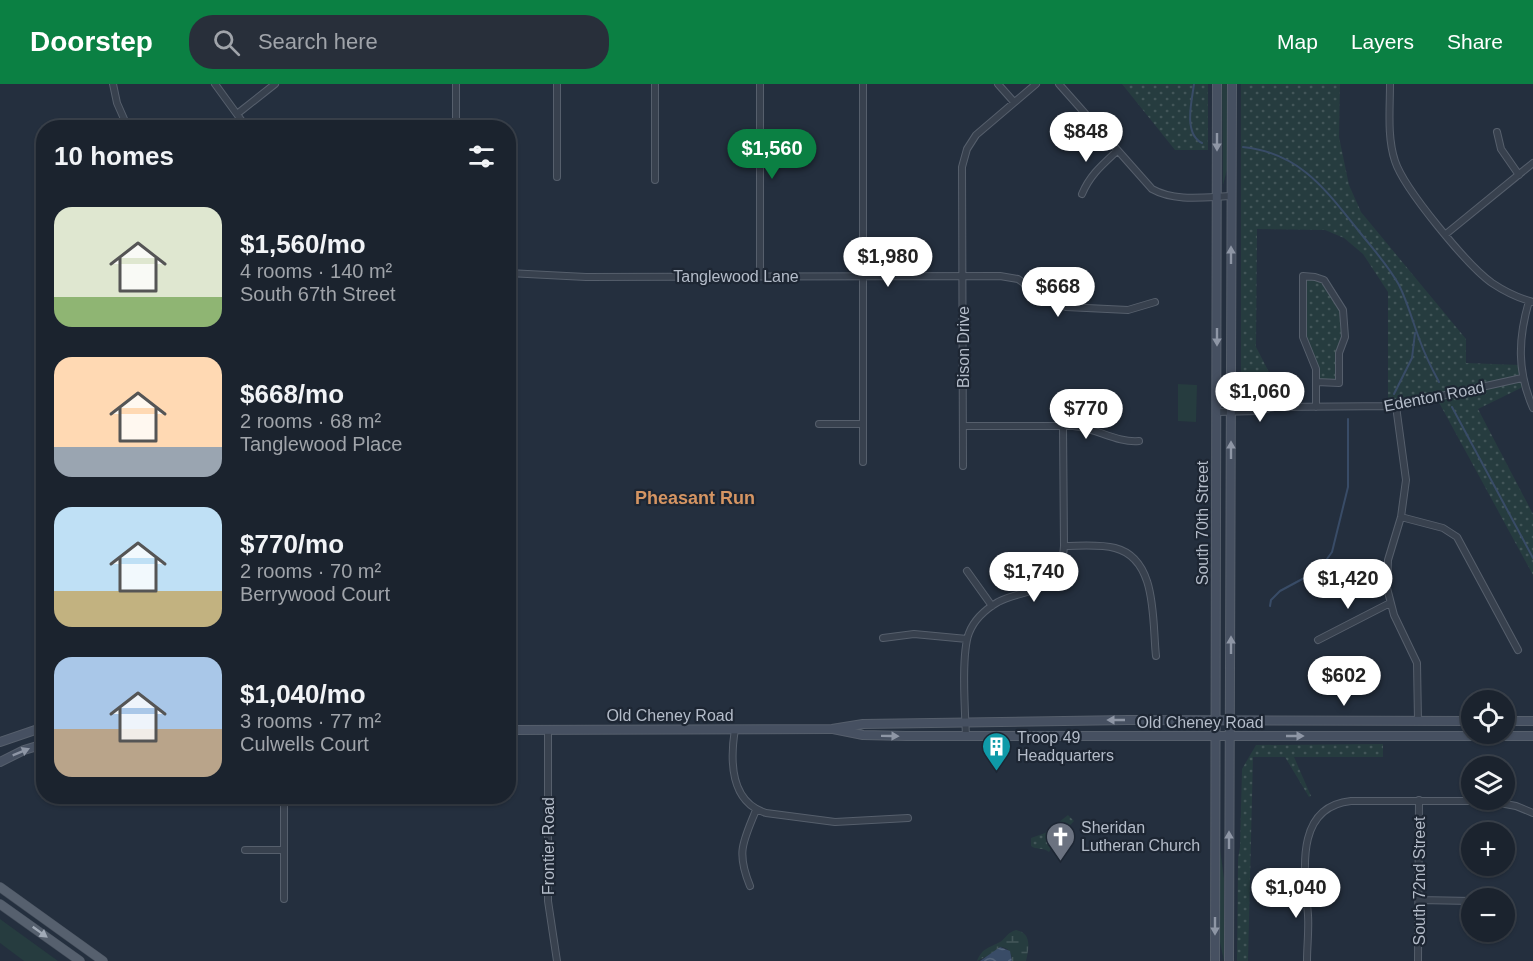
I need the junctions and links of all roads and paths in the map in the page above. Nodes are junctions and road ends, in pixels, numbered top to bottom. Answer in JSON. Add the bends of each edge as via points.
{"nodes":[{"id":1,"x":113,"y":84,"type":"edge"},
{"id":2,"x":215,"y":84,"type":"edge"},
{"id":3,"x":275,"y":84,"type":"edge"},
{"id":4,"x":456,"y":84,"type":"edge"},
{"id":5,"x":557,"y":84,"type":"edge"},
{"id":6,"x":655,"y":84,"type":"edge"},
{"id":7,"x":760,"y":84,"type":"edge"},
{"id":8,"x":862,"y":84,"type":"edge"},
{"id":9,"x":998,"y":84,"type":"edge"},
{"id":10,"x":1035,"y":84,"type":"edge"},
{"id":11,"x":1059,"y":84,"type":"edge"},
{"id":12,"x":1217,"y":84,"type":"edge"},
{"id":13,"x":1232,"y":84,"type":"edge"},
{"id":14,"x":1390,"y":84,"type":"edge"},
{"id":15,"x":1014,"y":102,"type":"junction"},
{"id":16,"x":237,"y":114,"type":"junction"},
{"id":17,"x":124,"y":120,"type":"edge"},
{"id":18,"x":241,"y":120,"type":"edge"},
{"id":19,"x":456,"y":120,"type":"edge"},
{"id":20,"x":1497,"y":132,"type":"dead end"},
{"id":21,"x":1117,"y":151,"type":"junction"},
{"id":22,"x":1533,"y":163,"type":"edge"},
{"id":23,"x":1519,"y":175,"type":"junction"},
{"id":24,"x":557,"y":177,"type":"dead end"},
{"id":25,"x":655,"y":180,"type":"dead end"},
{"id":26,"x":1082,"y":194,"type":"dead end"},
{"id":27,"x":1218,"y":196,"type":"junction"},
{"id":28,"x":1232,"y":196,"type":"junction"},
{"id":29,"x":1446,"y":234,"type":"junction"},
{"id":30,"x":516,"y":273,"type":"edge"},
{"id":31,"x":760,"y":276,"type":"junction"},
{"id":32,"x":863,"y":276,"type":"junction"},
{"id":33,"x":963,"y":277,"type":"junction"},
{"id":34,"x":1531,"y":301,"type":"edge"},
{"id":35,"x":1155,"y":302,"type":"dead end"},
{"id":36,"x":1522,"y":378,"type":"junction"},
{"id":37,"x":1317,"y":382,"type":"junction"},
{"id":38,"x":1396,"y":406,"type":"junction"},
{"id":39,"x":1216,"y":407,"type":"junction"},
{"id":40,"x":1231,"y":407,"type":"junction"},
{"id":41,"x":1316,"y":407,"type":"junction"},
{"id":42,"x":1533,"y":408,"type":"edge"},
{"id":43,"x":819,"y":424,"type":"dead end"},
{"id":44,"x":862,"y":424,"type":"junction"},
{"id":45,"x":963,"y":426,"type":"junction"},
{"id":46,"x":1063,"y":426,"type":"junction"},
{"id":47,"x":1139,"y":441,"type":"dead end"},
{"id":48,"x":863,"y":462,"type":"dead end"},
{"id":49,"x":963,"y":466,"type":"dead end"},
{"id":50,"x":1401,"y":517,"type":"junction"},
{"id":51,"x":1064,"y":546,"type":"junction"},
{"id":52,"x":967,"y":571,"type":"dead end"},
{"id":53,"x":1390,"y":603,"type":"junction"},
{"id":54,"x":992,"y":606,"type":"junction"},
{"id":55,"x":883,"y":638,"type":"dead end"},
{"id":56,"x":967,"y":639,"type":"junction"},
{"id":57,"x":1318,"y":640,"type":"dead end"},
{"id":58,"x":1518,"y":650,"type":"dead end"},
{"id":59,"x":1156,"y":657,"type":"dead end"},
{"id":60,"x":1217,"y":720,"type":"junction"},
{"id":61,"x":1230,"y":720,"type":"junction"},
{"id":62,"x":1418,"y":721,"type":"junction"},
{"id":63,"x":1461,"y":721,"type":"edge"},
{"id":64,"x":1515,"y":721,"type":"edge"},
{"id":65,"x":1533,"y":721,"type":"edge"},
{"id":66,"x":965,"y":723,"type":"junction"},
{"id":67,"x":735,"y":729,"type":"junction"},
{"id":68,"x":832,"y":729,"type":"junction"},
{"id":69,"x":36,"y":730,"type":"edge"},
{"id":70,"x":516,"y":730,"type":"edge"},
{"id":71,"x":548,"y":730,"type":"junction"},
{"id":72,"x":966,"y":736,"type":"junction"},
{"id":73,"x":1216,"y":736,"type":"junction"},
{"id":74,"x":1230,"y":736,"type":"junction"},
{"id":75,"x":1533,"y":736,"type":"edge"},
{"id":76,"x":0,"y":742,"type":"edge"},
{"id":77,"x":36,"y":746,"type":"edge"},
{"id":78,"x":0,"y":762,"type":"edge"},
{"id":79,"x":1419,"y":800,"type":"junction"},
{"id":80,"x":284,"y":804,"type":"edge"},
{"id":81,"x":756,"y":810,"type":"junction"},
{"id":82,"x":1533,"y":813,"type":"edge"},
{"id":83,"x":908,"y":818,"type":"dead end"},
{"id":84,"x":245,"y":850,"type":"dead end"},
{"id":85,"x":284,"y":850,"type":"junction"},
{"id":86,"x":750,"y":886,"type":"dead end"},
{"id":87,"x":0,"y":887,"type":"edge"},
{"id":88,"x":284,"y":899,"type":"dead end"},
{"id":89,"x":1419,"y":900,"type":"junction"},
{"id":90,"x":1461,"y":901,"type":"edge"},
{"id":91,"x":0,"y":904,"type":"edge"},
{"id":92,"x":80,"y":961,"type":"edge"},
{"id":93,"x":104,"y":961,"type":"edge"},
{"id":94,"x":557,"y":961,"type":"edge"},
{"id":95,"x":1215,"y":961,"type":"edge"},
{"id":96,"x":1228,"y":961,"type":"edge"},
{"id":97,"x":1307,"y":961,"type":"edge"},
{"id":98,"x":1418,"y":961,"type":"edge"}],
"edges":[{"from":1,"to":17,"type":"street"},
{"from":2,"to":16,"type":"street"},
{"from":3,"to":16,"type":"street"},
{"from":4,"to":19,"type":"street"},
{"from":5,"to":24,"type":"street"},
{"from":6,"to":25,"type":"street"},
{"from":7,"to":31,"type":"street"},
{"from":8,"to":32,"type":"street"},
{"from":9,"to":15,"type":"street"},
{"from":10,"to":15,"type":"street","name":"Bison Drive"},
{"from":11,"to":21,"type":"street"},
{"from":12,"to":27,"type":"main road","name":"South 70th Street","one_way":true},
{"from":13,"to":28,"type":"main road","name":"South 70th Street"},
{"from":14,"to":29,"type":"street","via":[[1395,161],[1406,184]]},
{"from":15,"to":33,"type":"street","name":"Bison Drive","via":[[976,135],[964,156]]},
{"from":16,"to":18,"type":"street"},
{"from":20,"to":23,"type":"street","via":[[1501,149]]},
{"from":21,"to":26,"type":"street","via":[[1095,171]]},
{"from":21,"to":27,"type":"street","via":[[1145,184],[1159,193],[1177,197]]},
{"from":22,"to":23,"type":"street"},
{"from":23,"to":29,"type":"street"},
{"from":27,"to":28,"type":"street"},
{"from":27,"to":39,"type":"main road","name":"South 70th Street","one_way":true},
{"from":40,"to":28,"type":"main road","name":"South 70th Street","one_way":true},
{"from":29,"to":34,"type":"street","via":[[1482,275],[1505,291]]},
{"from":30,"to":31,"type":"street","name":"Tanglewood Lane"},
{"from":31,"to":32,"type":"street","name":"Tanglewood Lane"},
{"from":32,"to":33,"type":"street","name":"Tanglewood Lane"},
{"from":32,"to":44,"type":"street"},
{"from":33,"to":35,"type":"street","name":"Tanglewood Lane","via":[[1018,279],[1066,307],[1128,310]]},
{"from":33,"to":45,"type":"street","name":"Bison Drive"},
{"from":34,"to":36,"type":"street","via":[[1520,337]]},
{"from":36,"to":38,"type":"street","name":"Edenton Road"},
{"from":36,"to":42,"type":"street"},
{"from":37,"to":37,"type":"street","via":[[1303,337],[1302,276],[1324,280],[1344,316],[1339,382]]},
{"from":37,"to":41,"type":"street"},
{"from":38,"to":41,"type":"street","name":"Edenton Road"},
{"from":38,"to":50,"type":"street","via":[[1406,480]]},
{"from":39,"to":40,"type":"street","name":"Edenton Road"},
{"from":39,"to":60,"type":"main road","name":"South 70th Street"},
{"from":40,"to":41,"type":"street","name":"Edenton Road","via":[[1258,411]]},
{"from":61,"to":40,"type":"main road","name":"South 70th Street","one_way":true},
{"from":43,"to":44,"type":"street"},
{"from":44,"to":48,"type":"street"},
{"from":45,"to":46,"type":"street"},
{"from":45,"to":49,"type":"street","name":"Bison Drive"},
{"from":46,"to":47,"type":"street","via":[[1090,428]]},
{"from":46,"to":51,"type":"street"},
{"from":50,"to":53,"type":"street","via":[[1388,560]]},
{"from":50,"to":58,"type":"street","via":[[1443,528],[1457,537]]},
{"from":51,"to":54,"type":"street","via":[[1062,565],[1053,579]]},
{"from":51,"to":59,"type":"street","via":[[1113,547],[1129,554],[1141,566],[1149,583]]},
{"from":52,"to":54,"type":"street"},
{"from":53,"to":57,"type":"street"},
{"from":53,"to":62,"type":"street","via":[[1417,663]]},
{"from":54,"to":56,"type":"street","via":[[974,624]]},
{"from":55,"to":56,"type":"street","via":[[914,634]]},
{"from":56,"to":66,"type":"street"},
{"from":60,"to":61,"type":"main road","name":"Old Cheney Road"},
{"from":60,"to":66,"type":"main road","name":"Old Cheney Road","one_way":true},
{"from":60,"to":73,"type":"main road","name":"South 70th Street"},
{"from":61,"to":62,"type":"main road","name":"Old Cheney Road"},
{"from":61,"to":74,"type":"main road","name":"South 70th Street"},
{"from":62,"to":63,"type":"main road","name":"Old Cheney Road"},
{"from":64,"to":65,"type":"main road"},
{"from":66,"to":68,"type":"main road","name":"Old Cheney Road","via":[[863,724]]},
{"from":66,"to":72,"type":"street"},
{"from":67,"to":68,"type":"main road","name":"Old Cheney Road"},
{"from":67,"to":71,"type":"main road","name":"Old Cheney Road"},
{"from":67,"to":81,"type":"street","via":[[736,784],[744,800]]},
{"from":68,"to":72,"type":"main road","name":"Old Cheney Road","one_way":true,"via":[[863,735]]},
{"from":69,"to":76,"type":"main road"},
{"from":70,"to":71,"type":"main road","name":"Old Cheney Road"},
{"from":71,"to":94,"type":"street","name":"Frontier Road","via":[[548,901]]},
{"from":72,"to":73,"type":"main road","name":"Old Cheney Road"},
{"from":73,"to":74,"type":"main road","name":"Old Cheney Road"},
{"from":73,"to":95,"type":"main road","name":"South 70th Street","one_way":true},
{"from":74,"to":75,"type":"main road","name":"Old Cheney Road","one_way":true},
{"from":96,"to":74,"type":"main road","name":"South 70th Street","one_way":true},
{"from":78,"to":77,"type":"main road","one_way":true},
{"from":79,"to":82,"type":"street","via":[[1489,801]]},
{"from":79,"to":89,"type":"street","name":"South 72nd Street"},
{"from":79,"to":97,"type":"street","via":[[1342,802],[1316,820],[1304,866]]},
{"from":80,"to":85,"type":"street"},
{"from":81,"to":83,"type":"street","via":[[835,822]]},
{"from":81,"to":86,"type":"street","via":[[741,853]]},
{"from":84,"to":85,"type":"street"},
{"from":85,"to":88,"type":"street"},
{"from":87,"to":93,"type":"main road"},
{"from":89,"to":90,"type":"street"},
{"from":89,"to":98,"type":"street","name":"South 72nd Street"},
{"from":91,"to":92,"type":"main road","one_way":true}]}
